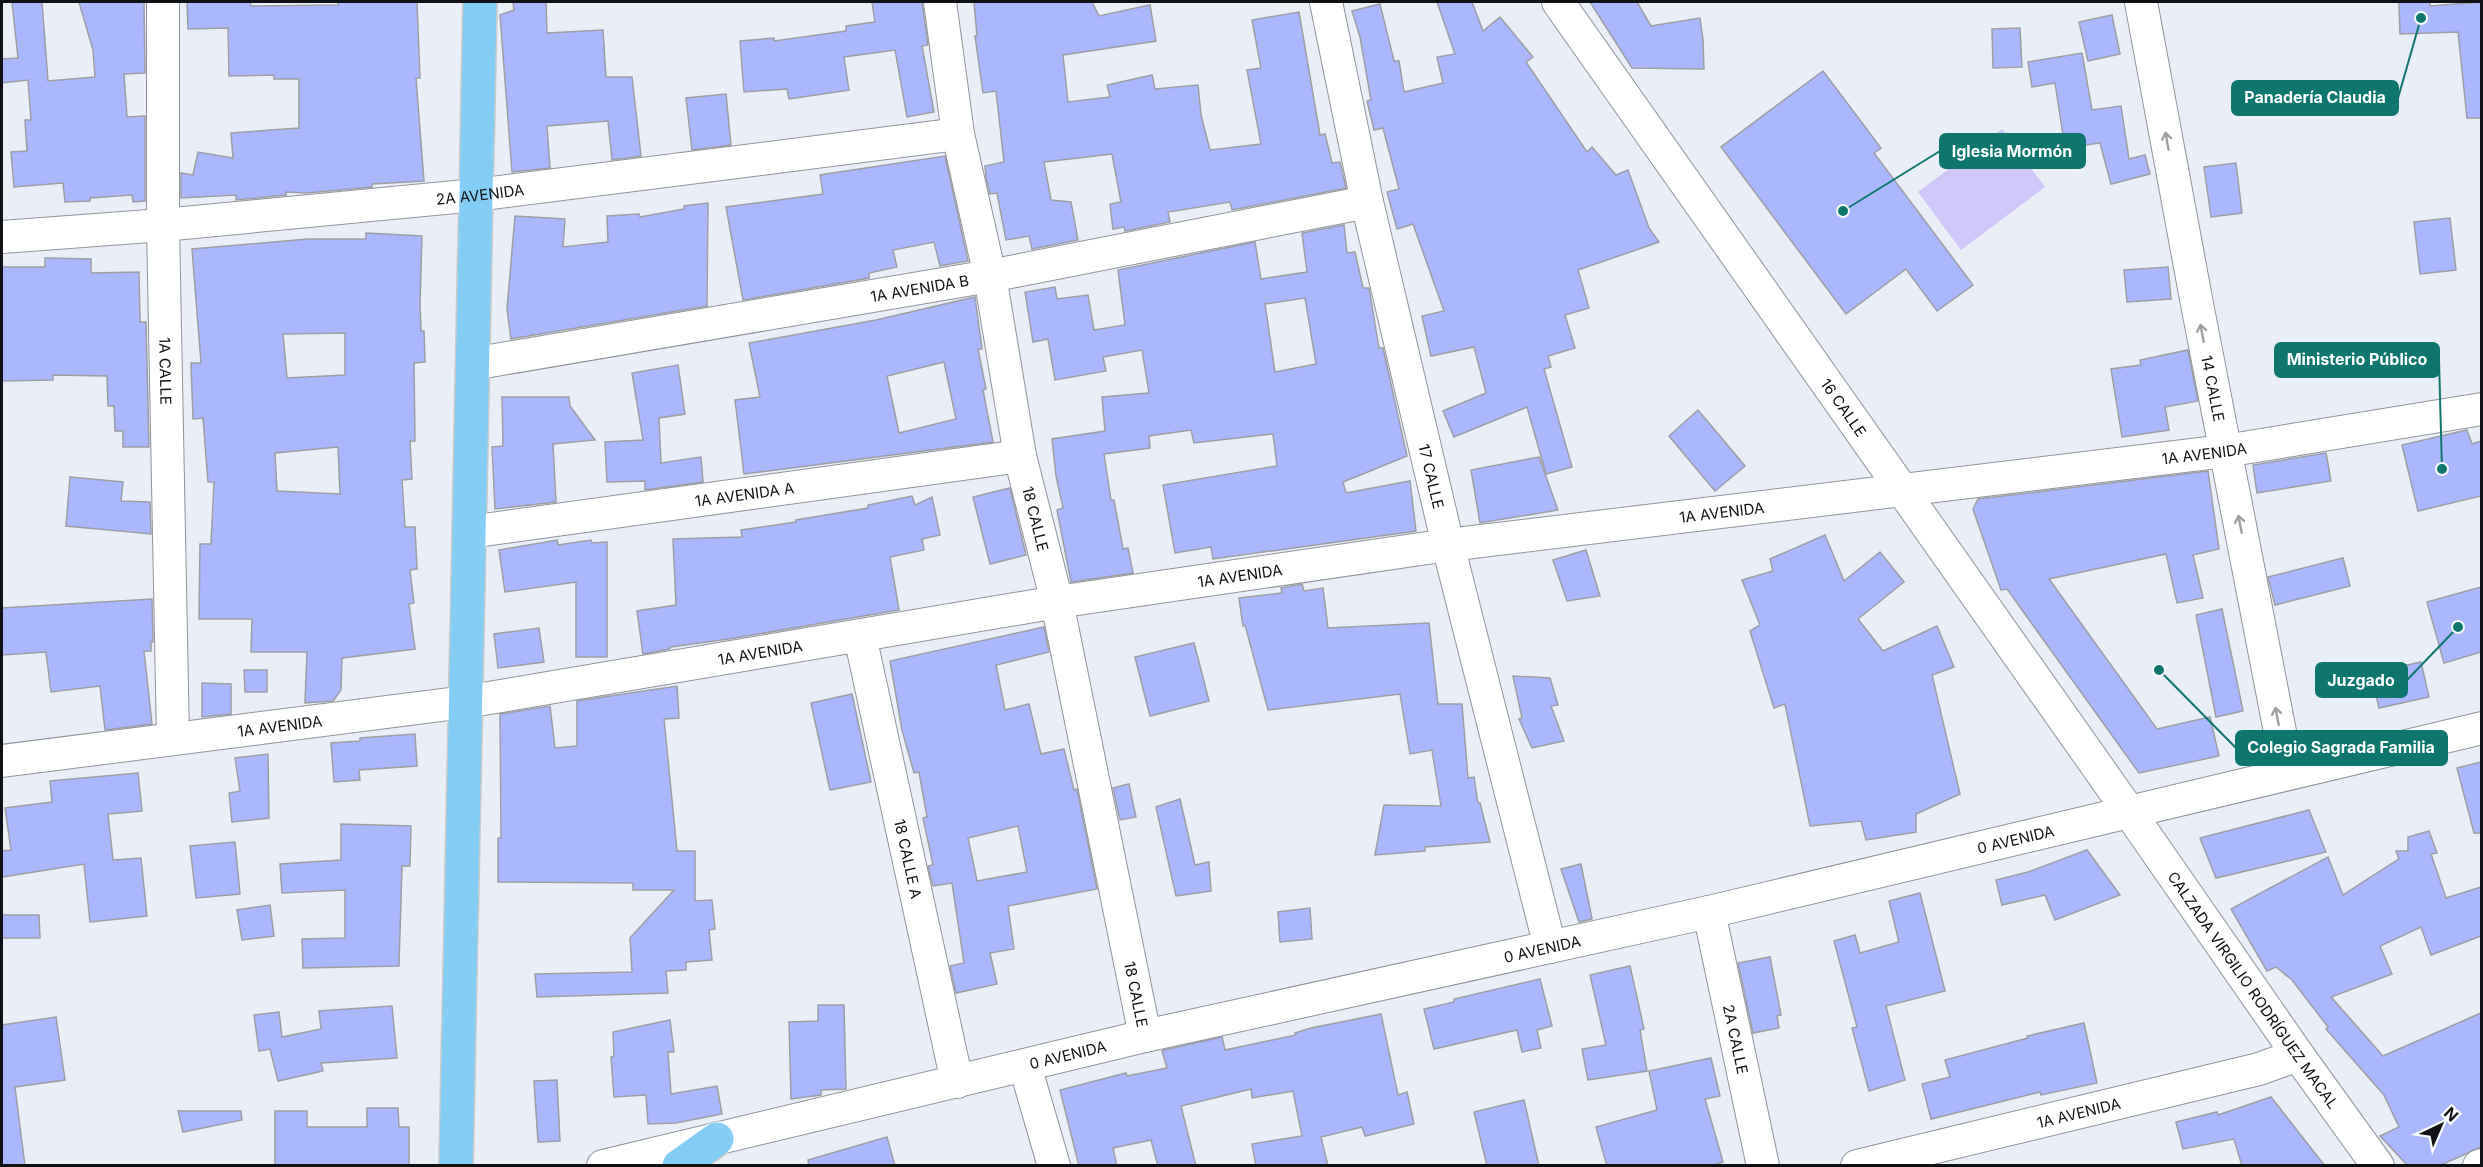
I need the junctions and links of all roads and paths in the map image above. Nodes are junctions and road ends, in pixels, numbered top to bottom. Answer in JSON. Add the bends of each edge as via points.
{"nodes":[{"id":1,"x":163,"y":2,"type":"edge"},
{"id":2,"x":480,"y":2,"type":"edge"},
{"id":3,"x":940,"y":2,"type":"edge"},
{"id":4,"x":1326,"y":2,"type":"edge"},
{"id":5,"x":1558,"y":2,"type":"edge"},
{"id":6,"x":2142,"y":2,"type":"edge"},
{"id":7,"x":958,"y":134,"type":"junction"},
{"id":8,"x":476,"y":195,"type":"junction"},
{"id":9,"x":1367,"y":202,"type":"junction"},
{"id":10,"x":163,"y":225,"type":"junction"},
{"id":11,"x":2,"y":237,"type":"edge"},
{"id":12,"x":990,"y":276,"type":"junction"},
{"id":13,"x":472,"y":364,"type":"junction"},
{"id":14,"x":2481,"y":409,"type":"edge"},
{"id":15,"x":2225,"y":451,"type":"junction"},
{"id":16,"x":1020,"y":456,"type":"junction"},
{"id":17,"x":1902,"y":490,"type":"junction"},
{"id":18,"x":469,"y":532,"type":"junction"},
{"id":19,"x":1448,"y":545,"type":"junction"},
{"id":20,"x":1057,"y":602,"type":"junction"},
{"id":21,"x":860,"y":636,"type":"junction"},
{"id":22,"x":465,"y":702,"type":"junction"},
{"id":23,"x":2481,"y":728,"type":"edge"},
{"id":24,"x":173,"y":739,"type":"junction"},
{"id":25,"x":2,"y":760,"type":"edge"},
{"id":26,"x":2288,"y":773,"type":"junction"},
{"id":27,"x":2130,"y":813,"type":"junction"},
{"id":28,"x":1709,"y":912,"type":"junction"},
{"id":29,"x":1550,"y":947,"type":"junction"},
{"id":30,"x":1144,"y":1036,"type":"junction"},
{"id":31,"x":2298,"y":1055,"type":"junction"},
{"id":32,"x":1025,"y":1066,"type":"junction"},
{"id":33,"x":957,"y":1082,"type":"junction"},
{"id":34,"x":717,"y":1140,"type":"junction"},
{"id":35,"x":456,"y":1166,"type":"edge"},
{"id":36,"x":603,"y":1166,"type":"edge"},
{"id":37,"x":679,"y":1166,"type":"edge"},
{"id":38,"x":1054,"y":1166,"type":"edge"},
{"id":39,"x":1762,"y":1166,"type":"edge"},
{"id":40,"x":1857,"y":1166,"type":"edge"},
{"id":41,"x":2378,"y":1166,"type":"edge"}],
"edges":[{"from":1,"to":10,"type":"street","name":"1A CALLE"},
{"from":2,"to":8,"type":"main road"},
{"from":3,"to":7,"type":"street","name":"18 CALLE"},
{"from":4,"to":9,"type":"street","name":"17 CALLE"},
{"from":5,"to":17,"type":"street","name":"16 CALLE"},
{"from":15,"to":6,"type":"street","name":"14 CALLE","one_way":true},
{"from":7,"to":8,"type":"street","name":"2A AVENIDA"},
{"from":7,"to":12,"type":"street","name":"18 CALLE"},
{"from":8,"to":10,"type":"street","name":"2A AVENIDA"},
{"from":8,"to":13,"type":"main road"},
{"from":9,"to":12,"type":"street","name":"1A AVENIDA B"},
{"from":9,"to":19,"type":"street","name":"17 CALLE"},
{"from":10,"to":11,"type":"street","name":"2A AVENIDA"},
{"from":10,"to":24,"type":"street","name":"1A CALLE"},
{"from":12,"to":13,"type":"street","name":"1A AVENIDA B"},
{"from":12,"to":16,"type":"street","name":"18 CALLE"},
{"from":13,"to":18,"type":"main road"},
{"from":14,"to":15,"type":"street","name":"1A AVENIDA"},
{"from":15,"to":17,"type":"street","name":"1A AVENIDA"},
{"from":26,"to":15,"type":"street","name":"14 CALLE","one_way":true},
{"from":16,"to":18,"type":"street","name":"1A AVENIDA A"},
{"from":16,"to":20,"type":"street","name":"18 CALLE"},
{"from":17,"to":19,"type":"street","name":"1A AVENIDA"},
{"from":17,"to":27,"type":"street","name":"16 CALLE"},
{"from":18,"to":22,"type":"main road"},
{"from":19,"to":20,"type":"street","name":"1A AVENIDA"},
{"from":19,"to":29,"type":"street","name":"17 CALLE"},
{"from":20,"to":21,"type":"street","name":"1A AVENIDA"},
{"from":20,"to":30,"type":"street","name":"18 CALLE"},
{"from":21,"to":22,"type":"street","name":"1A AVENIDA"},
{"from":21,"to":33,"type":"street","name":"18 CALLE A"},
{"from":22,"to":24,"type":"street","name":"1A AVENIDA"},
{"from":22,"to":35,"type":"main road"},
{"from":23,"to":26,"type":"street","name":"0 AVENIDA"},
{"from":24,"to":25,"type":"street","name":"1A AVENIDA"},
{"from":26,"to":27,"type":"street","name":"0 AVENIDA"},
{"from":27,"to":28,"type":"street","name":"0 AVENIDA"},
{"from":27,"to":31,"type":"street","name":"CALZADA VIRGILIO RODRÍGUEZ MACAL"},
{"from":28,"to":29,"type":"street","name":"0 AVENIDA"},
{"from":28,"to":39,"type":"street","name":"2A CALLE"},
{"from":29,"to":30,"type":"street","name":"0 AVENIDA"},
{"from":30,"to":32,"type":"street","name":"0 AVENIDA"},
{"from":31,"to":40,"type":"street","name":"1A AVENIDA","via":[[2259,1069]]},
{"from":31,"to":41,"type":"street","name":"CALZADA VIRGILIO RODRÍGUEZ MACAL"},
{"from":32,"to":33,"type":"street","name":"0 AVENIDA"},
{"from":32,"to":38,"type":"street"},
{"from":33,"to":34,"type":"street","name":"0 AVENIDA"},
{"from":34,"to":36,"type":"street","name":"0 AVENIDA"},
{"from":34,"to":37,"type":"main road"}]}
